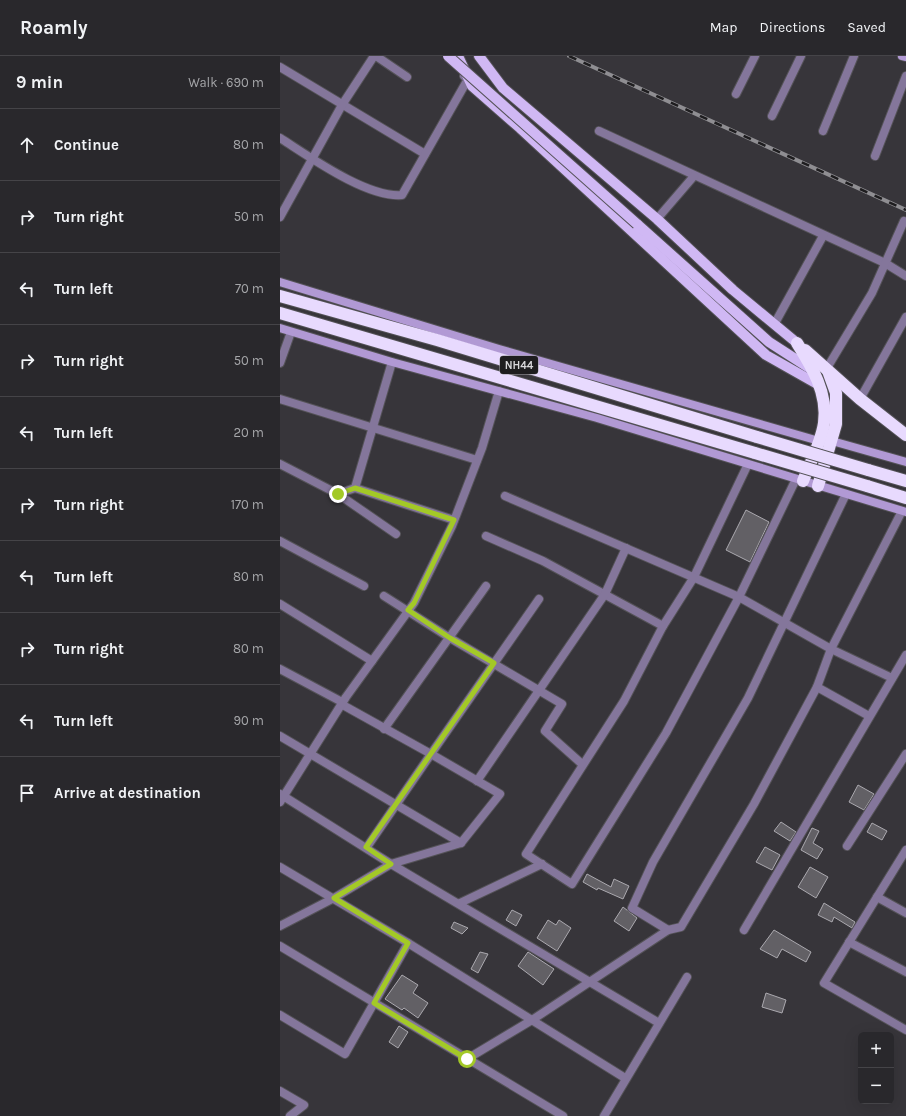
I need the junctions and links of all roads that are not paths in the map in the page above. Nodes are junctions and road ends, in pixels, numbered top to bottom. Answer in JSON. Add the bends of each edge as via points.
{"nodes":[{"id":1,"x":375,"y":56,"type":"edge"},
{"id":2,"x":441,"y":56,"type":"edge"},
{"id":3,"x":448,"y":56,"type":"edge"},
{"id":4,"x":458,"y":56,"type":"edge"},
{"id":5,"x":479,"y":56,"type":"edge"},
{"id":6,"x":755,"y":56,"type":"edge"},
{"id":7,"x":801,"y":56,"type":"edge"},
{"id":8,"x":854,"y":56,"type":"edge"},
{"id":9,"x":902,"y":56,"type":"edge"},
{"id":10,"x":906,"y":58,"type":"edge"},
{"id":11,"x":280,"y":67,"type":"edge"},
{"id":12,"x":906,"y":76,"type":"edge"},
{"id":13,"x":407,"y":77,"type":"dead end"},
{"id":14,"x":470,"y":83,"type":"junction"},
{"id":15,"x":736,"y":94,"type":"dead end"},
{"id":16,"x":342,"y":105,"type":"junction"},
{"id":17,"x":772,"y":116,"type":"dead end"},
{"id":18,"x":599,"y":131,"type":"dead end"},
{"id":19,"x":823,"y":131,"type":"dead end"},
{"id":20,"x":280,"y":138,"type":"edge"},
{"id":21,"x":425,"y":154,"type":"junction"},
{"id":22,"x":874,"y":156,"type":"dead end"},
{"id":23,"x":312,"y":158,"type":"junction"},
{"id":24,"x":694,"y":176,"type":"junction"},
{"id":25,"x":282,"y":206,"type":"edge"},
{"id":26,"x":280,"y":217,"type":"edge"},
{"id":27,"x":657,"y":219,"type":"junction"},
{"id":28,"x":904,"y":221,"type":"dead end"},
{"id":29,"x":823,"y":236,"type":"junction"},
{"id":30,"x":885,"y":264,"type":"junction"},
{"id":31,"x":906,"y":276,"type":"edge"},
{"id":32,"x":280,"y":282,"type":"edge"},
{"id":33,"x":280,"y":296,"type":"edge"},
{"id":34,"x":280,"y":313,"type":"edge"},
{"id":35,"x":906,"y":317,"type":"edge"},
{"id":36,"x":775,"y":323,"type":"junction"},
{"id":37,"x":280,"y":328,"type":"edge"},
{"id":38,"x":292,"y":332,"type":"junction"},
{"id":39,"x":797,"y":343,"type":"junction"},
{"id":40,"x":392,"y":362,"type":"junction"},
{"id":41,"x":280,"y":363,"type":"edge"},
{"id":42,"x":827,"y":368,"type":"junction"},
{"id":43,"x":814,"y":371,"type":"junction"},
{"id":44,"x":819,"y":385,"type":"junction"},
{"id":45,"x":499,"y":391,"type":"junction"},
{"id":46,"x":280,"y":399,"type":"edge"},
{"id":47,"x":860,"y":399,"type":"junction"},
{"id":48,"x":372,"y":428,"type":"junction"},
{"id":49,"x":906,"y":433,"type":"edge"},
{"id":50,"x":819,"y":441,"type":"junction"},
{"id":51,"x":832,"y":441,"type":"junction"},
{"id":52,"x":477,"y":460,"type":"junction"},
{"id":53,"x":906,"y":462,"type":"edge"},
{"id":54,"x":280,"y":464,"type":"edge"},
{"id":55,"x":748,"y":464,"type":"junction"},
{"id":56,"x":799,"y":480,"type":"junction"},
{"id":57,"x":906,"y":481,"type":"edge"},
{"id":58,"x":818,"y":486,"type":"junction"},
{"id":59,"x":355,"y":488,"type":"junction"},
{"id":60,"x":338,"y":494,"type":"junction"},
{"id":61,"x":846,"y":494,"type":"junction"},
{"id":62,"x":505,"y":496,"type":"dead end"},
{"id":63,"x":906,"y":498,"type":"edge"},
{"id":64,"x":904,"y":512,"type":"edge"},
{"id":65,"x":454,"y":520,"type":"junction"},
{"id":66,"x":396,"y":534,"type":"dead end"},
{"id":67,"x":486,"y":536,"type":"dead end"},
{"id":68,"x":280,"y":540,"type":"edge"},
{"id":69,"x":626,"y":548,"type":"junction"},
{"id":70,"x":694,"y":577,"type":"junction"},
{"id":71,"x":364,"y":586,"type":"dead end"},
{"id":72,"x":486,"y":586,"type":"dead end"},
{"id":73,"x":605,"y":594,"type":"junction"},
{"id":74,"x":384,"y":596,"type":"dead end"},
{"id":75,"x":739,"y":597,"type":"junction"},
{"id":76,"x":539,"y":599,"type":"dead end"},
{"id":77,"x":280,"y":604,"type":"edge"},
{"id":78,"x":408,"y":610,"type":"junction"},
{"id":79,"x":784,"y":623,"type":"junction"},
{"id":80,"x":663,"y":626,"type":"junction"},
{"id":81,"x":450,"y":638,"type":"junction"},
{"id":82,"x":831,"y":649,"type":"junction"},
{"id":83,"x":906,"y":655,"type":"edge"},
{"id":84,"x":372,"y":661,"type":"junction"},
{"id":85,"x":494,"y":663,"type":"junction"},
{"id":86,"x":280,"y":668,"type":"edge"},
{"id":87,"x":892,"y":678,"type":"junction"},
{"id":88,"x":817,"y":687,"type":"junction"},
{"id":89,"x":540,"y":690,"type":"junction"},
{"id":90,"x":342,"y":703,"type":"junction"},
{"id":91,"x":869,"y":716,"type":"junction"},
{"id":92,"x":384,"y":729,"type":"junction"},
{"id":93,"x":280,"y":736,"type":"edge"},
{"id":94,"x":311,"y":753,"type":"junction"},
{"id":95,"x":431,"y":754,"type":"junction"},
{"id":96,"x":906,"y":754,"type":"edge"},
{"id":97,"x":582,"y":764,"type":"junction"},
{"id":98,"x":477,"y":781,"type":"junction"},
{"id":99,"x":281,"y":798,"type":"edge"},
{"id":100,"x":397,"y":804,"type":"junction"},
{"id":101,"x":461,"y":843,"type":"junction"},
{"id":102,"x":847,"y":846,"type":"dead end"},
{"id":103,"x":366,"y":847,"type":"junction"},
{"id":104,"x":906,"y":850,"type":"edge"},
{"id":105,"x":391,"y":864,"type":"junction"},
{"id":106,"x":542,"y":864,"type":"junction"},
{"id":107,"x":280,"y":867,"type":"edge"},
{"id":108,"x":877,"y":897,"type":"junction"},
{"id":109,"x":334,"y":898,"type":"junction"},
{"id":110,"x":460,"y":904,"type":"junction"},
{"id":111,"x":906,"y":913,"type":"edge"},
{"id":112,"x":280,"y":926,"type":"edge"},
{"id":113,"x":668,"y":930,"type":"junction"},
{"id":114,"x":744,"y":930,"type":"dead end"},
{"id":115,"x":849,"y":942,"type":"junction"},
{"id":116,"x":408,"y":943,"type":"junction"},
{"id":117,"x":280,"y":946,"type":"edge"},
{"id":118,"x":906,"y":972,"type":"edge"},
{"id":119,"x":687,"y":977,"type":"dead end"},
{"id":120,"x":590,"y":981,"type":"junction"},
{"id":121,"x":374,"y":1003,"type":"junction"},
{"id":122,"x":280,"y":1015,"type":"edge"},
{"id":123,"x":532,"y":1020,"type":"junction"},
{"id":124,"x":659,"y":1023,"type":"junction"},
{"id":125,"x":906,"y":1030,"type":"edge"},
{"id":126,"x":467,"y":1059,"type":"junction"},
{"id":127,"x":625,"y":1078,"type":"junction"},
{"id":128,"x":280,"y":1091,"type":"edge"},
{"id":129,"x":290,"y":1116,"type":"edge"},
{"id":130,"x":563,"y":1116,"type":"edge"},
{"id":131,"x":604,"y":1116,"type":"edge"}],
"edges":[{"from":1,"to":13,"type":"street"},
{"from":1,"to":16,"type":"street"},
{"from":2,"to":14,"type":"street"},
{"from":3,"to":43,"type":"main road","bridge":true,"via":[[769,342]]},
{"from":4,"to":14,"type":"main road"},
{"from":5,"to":27,"type":"main road","via":[[503,88]]},
{"from":6,"to":15,"type":"street"},
{"from":7,"to":17,"type":"street"},
{"from":8,"to":19,"type":"street"},
{"from":9,"to":10,"type":"street"},
{"from":11,"to":16,"type":"street"},
{"from":12,"to":22,"type":"street"},
{"from":14,"to":21,"type":"street"},
{"from":14,"to":44,"type":"main road","via":[[766,354]]},
{"from":16,"to":21,"type":"street"},
{"from":16,"to":23,"type":"street"},
{"from":18,"to":24,"type":"street"},
{"from":20,"to":23,"type":"street"},
{"from":21,"to":23,"type":"street","via":[[402,195],[391,196],[356,183]]},
{"from":23,"to":25,"type":"street"},
{"from":24,"to":27,"type":"street"},
{"from":24,"to":29,"type":"street"},
{"from":25,"to":26,"type":"street"},
{"from":27,"to":36,"type":"main road","via":[[733,290]]},
{"from":28,"to":30,"type":"street"},
{"from":29,"to":30,"type":"street"},
{"from":29,"to":36,"type":"street"},
{"from":30,"to":31,"type":"street"},
{"from":30,"to":42,"type":"street","via":[[872,293]]},
{"from":32,"to":50,"type":"street"},
{"from":33,"to":57,"type":"highway","number":"NH44","bridge":true,"via":[[437,340]]},
{"from":34,"to":63,"type":"highway","number":"NH44","bridge":true},
{"from":35,"to":47,"type":"street"},
{"from":36,"to":39,"type":"main road"},
{"from":37,"to":38,"type":"street"},
{"from":38,"to":40,"type":"street"},
{"from":38,"to":41,"type":"street"},
{"from":39,"to":42,"type":"highway"},
{"from":39,"to":43,"type":"highway"},
{"from":40,"to":45,"type":"street"},
{"from":40,"to":48,"type":"street"},
{"from":42,"to":47,"type":"highway"},
{"from":42,"to":51,"type":"highway","via":[[836,393],[837,407]]},
{"from":43,"to":44,"type":"highway"},
{"from":44,"to":50,"type":"highway","via":[[823,400],[824,423]]},
{"from":45,"to":52,"type":"street"},
{"from":45,"to":55,"type":"street"},
{"from":46,"to":48,"type":"street"},
{"from":47,"to":49,"type":"highway"},
{"from":48,"to":52,"type":"street"},
{"from":48,"to":59,"type":"street"},
{"from":50,"to":51,"type":"street"},
{"from":50,"to":56,"type":"highway"},
{"from":51,"to":53,"type":"street"},
{"from":51,"to":58,"type":"highway"},
{"from":52,"to":65,"type":"street"},
{"from":54,"to":60,"type":"street"},
{"from":55,"to":56,"type":"street"},
{"from":55,"to":70,"type":"street"},
{"from":56,"to":58,"type":"street"},
{"from":56,"to":75,"type":"street"},
{"from":58,"to":61,"type":"street"},
{"from":59,"to":60,"type":"street"},
{"from":59,"to":65,"type":"street"},
{"from":60,"to":66,"type":"street"},
{"from":61,"to":64,"type":"street"},
{"from":61,"to":79,"type":"street"},
{"from":62,"to":69,"type":"street"},
{"from":64,"to":82,"type":"street"},
{"from":65,"to":78,"type":"street","via":[[414,603]]},
{"from":67,"to":73,"type":"street","via":[[543,561]]},
{"from":68,"to":71,"type":"street"},
{"from":69,"to":70,"type":"street"},
{"from":69,"to":73,"type":"street"},
{"from":70,"to":75,"type":"street"},
{"from":70,"to":80,"type":"street"},
{"from":72,"to":81,"type":"street"},
{"from":73,"to":80,"type":"street"},
{"from":73,"to":89,"type":"street"},
{"from":74,"to":78,"type":"street"},
{"from":75,"to":79,"type":"street"},
{"from":75,"to":106,"type":"street","via":[[666,733],[572,884]]},
{"from":76,"to":85,"type":"street"},
{"from":77,"to":84,"type":"street"},
{"from":78,"to":81,"type":"street"},
{"from":78,"to":84,"type":"street"},
{"from":79,"to":82,"type":"street"},
{"from":79,"to":113,"type":"street","via":[[748,698],[653,862],[632,908]]},
{"from":80,"to":97,"type":"street","via":[[624,701]]},
{"from":81,"to":85,"type":"street"},
{"from":81,"to":92,"type":"street"},
{"from":82,"to":87,"type":"street"},
{"from":82,"to":88,"type":"street"},
{"from":83,"to":87,"type":"street"},
{"from":84,"to":90,"type":"street"},
{"from":85,"to":89,"type":"street"},
{"from":85,"to":95,"type":"street"},
{"from":86,"to":90,"type":"street"},
{"from":87,"to":91,"type":"street"},
{"from":88,"to":91,"type":"street"},
{"from":88,"to":113,"type":"street","via":[[754,804],[681,927]]},
{"from":89,"to":97,"type":"street","via":[[562,704],[545,731]]},
{"from":89,"to":98,"type":"street"},
{"from":90,"to":92,"type":"street"},
{"from":90,"to":94,"type":"street"},
{"from":91,"to":114,"type":"street"},
{"from":92,"to":95,"type":"street"},
{"from":93,"to":94,"type":"street"},
{"from":94,"to":99,"type":"street"},
{"from":94,"to":100,"type":"street"},
{"from":95,"to":98,"type":"street"},
{"from":95,"to":100,"type":"street"},
{"from":96,"to":102,"type":"street"},
{"from":97,"to":106,"type":"street","via":[[526,854]]},
{"from":98,"to":101,"type":"street","via":[[500,794]]},
{"from":99,"to":103,"type":"street"},
{"from":100,"to":101,"type":"street"},
{"from":100,"to":103,"type":"street"},
{"from":101,"to":105,"type":"street"},
{"from":103,"to":105,"type":"street"},
{"from":104,"to":108,"type":"street"},
{"from":105,"to":109,"type":"street"},
{"from":105,"to":110,"type":"street"},
{"from":106,"to":110,"type":"street"},
{"from":107,"to":109,"type":"street"},
{"from":108,"to":111,"type":"street"},
{"from":108,"to":115,"type":"street"},
{"from":109,"to":112,"type":"street"},
{"from":109,"to":116,"type":"street"},
{"from":110,"to":120,"type":"street"},
{"from":113,"to":120,"type":"street"},
{"from":115,"to":118,"type":"street"},
{"from":115,"to":125,"type":"street","via":[[824,984]]},
{"from":116,"to":121,"type":"street"},
{"from":116,"to":123,"type":"street"},
{"from":117,"to":121,"type":"street"},
{"from":119,"to":124,"type":"street"},
{"from":120,"to":123,"type":"street"},
{"from":120,"to":124,"type":"street"},
{"from":121,"to":122,"type":"street","via":[[345,1054]]},
{"from":121,"to":126,"type":"street"},
{"from":123,"to":126,"type":"street"},
{"from":123,"to":127,"type":"street"},
{"from":124,"to":127,"type":"street"},
{"from":126,"to":130,"type":"street"},
{"from":127,"to":131,"type":"street"},
{"from":128,"to":129,"type":"street","via":[[304,1105]]}]}
